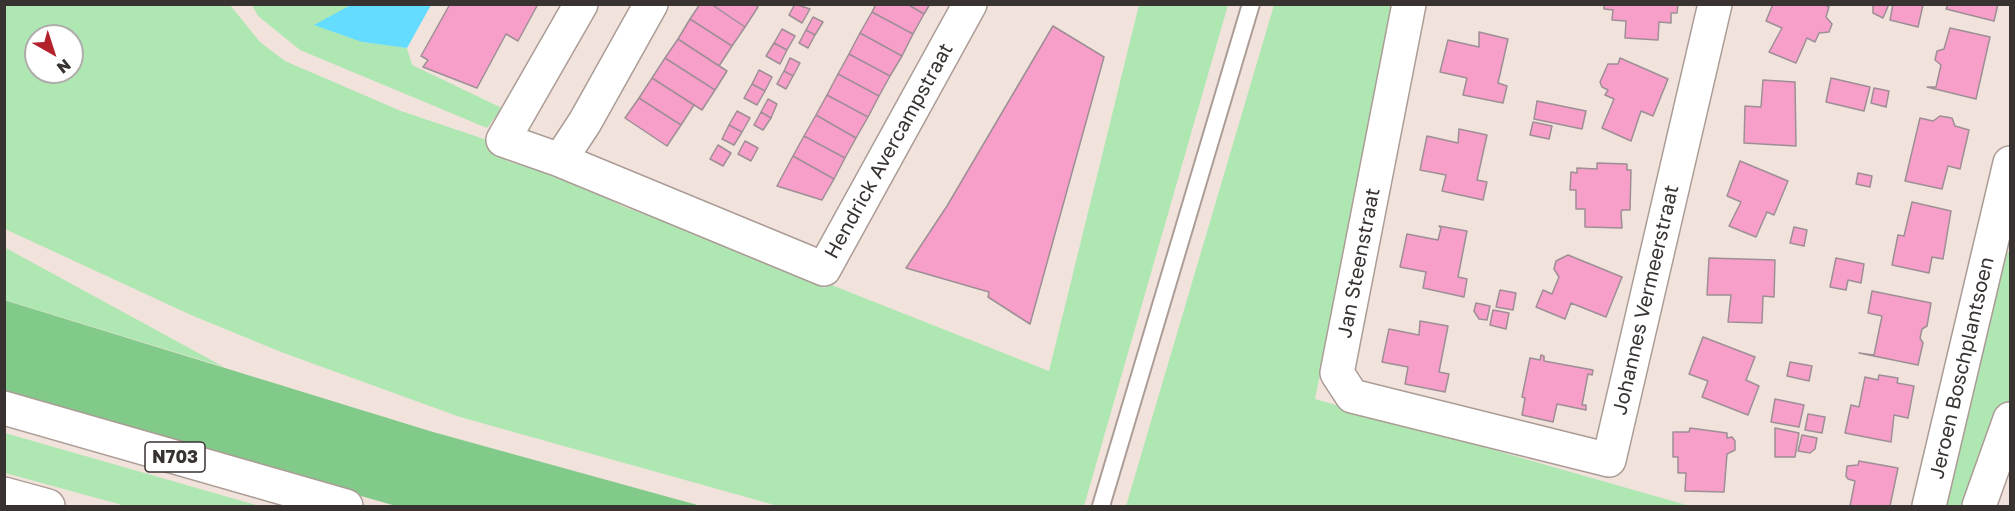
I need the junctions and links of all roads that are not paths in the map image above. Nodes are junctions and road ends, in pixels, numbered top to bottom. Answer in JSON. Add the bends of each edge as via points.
{"nodes":[{"id":1,"x":581,"y":4,"type":"edge"},
{"id":2,"x":651,"y":4,"type":"edge"},
{"id":3,"x":970,"y":4,"type":"edge"},
{"id":4,"x":1251,"y":4,"type":"edge"},
{"id":5,"x":1409,"y":4,"type":"edge"},
{"id":6,"x":1715,"y":4,"type":"edge"},
{"id":7,"x":560,"y":160,"type":"junction"},
{"id":8,"x":2010,"y":163,"type":"edge"},
{"id":9,"x":2002,"y":231,"type":"edge"},
{"id":10,"x":4,"y":408,"type":"edge"},
{"id":11,"x":2010,"y":419,"type":"edge"},
{"id":12,"x":1472,"y":428,"type":"joint"},
{"id":13,"x":4,"y":494,"type":"edge"},
{"id":14,"x":48,"y":507,"type":"edge"},
{"id":15,"x":346,"y":507,"type":"edge"},
{"id":16,"x":1101,"y":507,"type":"edge"},
{"id":17,"x":1929,"y":507,"type":"edge"},
{"id":18,"x":1979,"y":507,"type":"edge"}],
"edges":[{"from":1,"to":7,"type":"main road","via":[[503,140]]},
{"from":2,"to":7,"type":"main road"},
{"from":3,"to":7,"type":"main road","name":"Hendrick Avercampstraat","via":[[824,269]]},
{"from":4,"to":16,"type":"lane"},
{"from":5,"to":12,"type":"main road","name":"Jan Steenstraat","via":[[1337,373],[1352,396]]},
{"from":6,"to":12,"type":"main road","name":"Johannes Vermeerstraat","via":[[1609,460]]},
{"from":8,"to":9,"type":"main road","name":"Jeroen Boschplantsoen"},
{"from":9,"to":17,"type":"main road","name":"Jeroen Boschplantsoen"},
{"from":10,"to":15,"type":"main road","number":"N703"},
{"from":11,"to":18,"type":"main road"},
{"from":13,"to":14,"type":"main road"}]}
